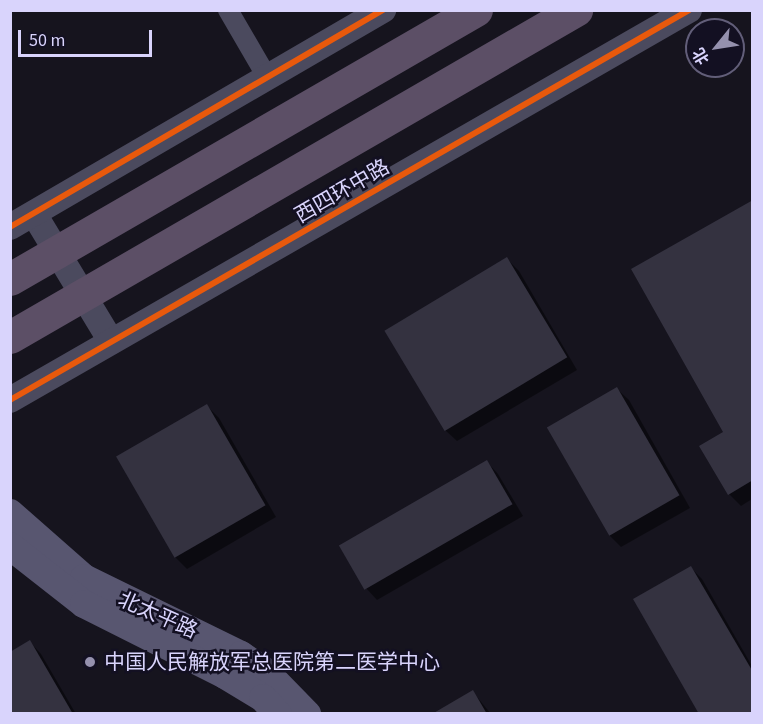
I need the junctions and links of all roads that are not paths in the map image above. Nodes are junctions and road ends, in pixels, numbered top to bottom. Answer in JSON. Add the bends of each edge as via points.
{"nodes":[{"id":1,"x":228,"y":10,"type":"edge"},
{"id":2,"x":383,"y":10,"type":"edge"},
{"id":3,"x":476,"y":10,"type":"edge"},
{"id":4,"x":576,"y":10,"type":"edge"},
{"id":5,"x":689,"y":10,"type":"edge"},
{"id":6,"x":267,"y":77,"type":"junction"},
{"id":7,"x":34,"y":214,"type":"junction"},
{"id":8,"x":10,"y":227,"type":"edge"},
{"id":9,"x":10,"y":279,"type":"edge"},
{"id":10,"x":10,"y":337,"type":"edge"},
{"id":11,"x":111,"y":341,"type":"junction"},
{"id":12,"x":10,"y":400,"type":"edge"},
{"id":13,"x":10,"y":513,"type":"edge"},
{"id":14,"x":10,"y":546,"type":"edge"},
{"id":15,"x":278,"y":714,"type":"edge"},
{"id":16,"x":307,"y":714,"type":"edge"}],
"edges":[{"from":1,"to":6,"type":"street"},
{"from":2,"to":6,"type":"street"},
{"from":3,"to":9,"type":"highway","bridge":true},
{"from":4,"to":10,"type":"highway","name":"西四环中路","bridge":true},
{"from":5,"to":11,"type":"street","name":"西四环中路"},
{"from":6,"to":7,"type":"street"},
{"from":7,"to":8,"type":"street"},
{"from":7,"to":11,"type":"street"},
{"from":11,"to":12,"type":"street","name":"西四环中路"},
{"from":13,"to":16,"type":"main road","name":"北太平路","via":[[84,578],[241,655],[266,672]]},
{"from":14,"to":15,"type":"main road","name":"北太平路","via":[[84,604],[225,675],[263,698]]}]}
